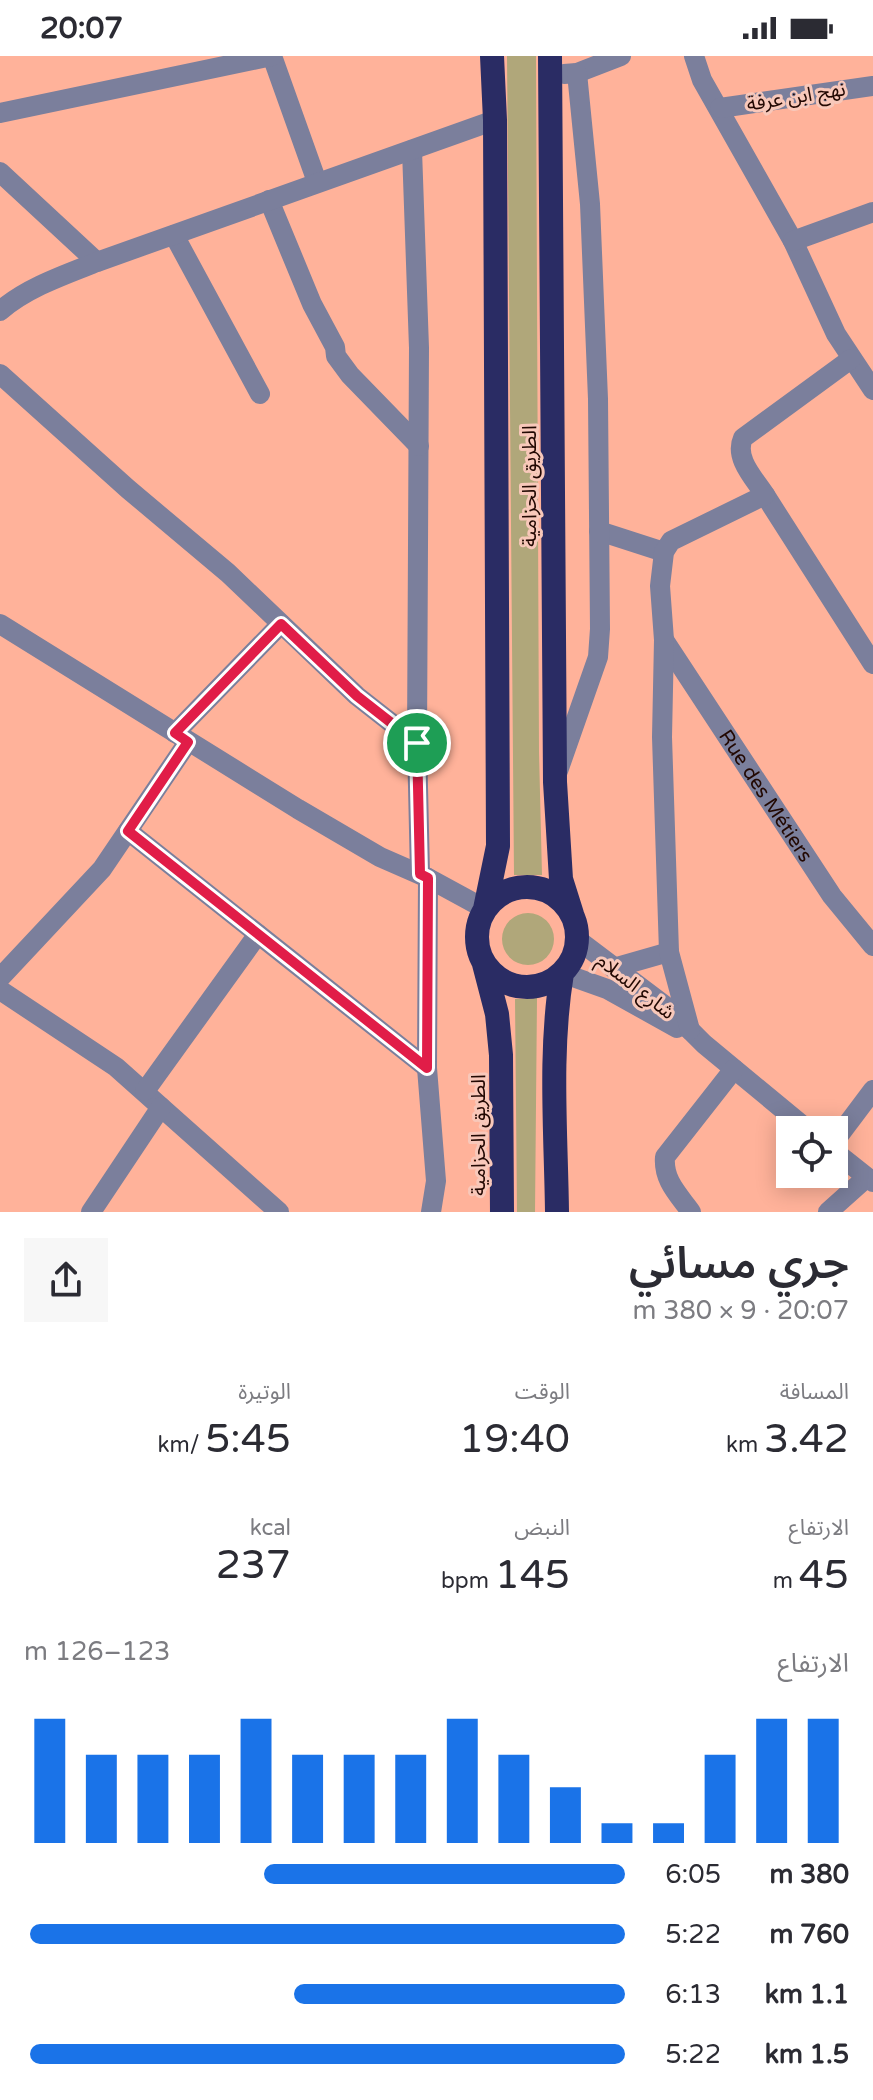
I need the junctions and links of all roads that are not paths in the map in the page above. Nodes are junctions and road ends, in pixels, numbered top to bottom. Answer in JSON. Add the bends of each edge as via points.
{"nodes":[{"id":1,"x":272,"y":56,"type":"edge"},
{"id":2,"x":492,"y":56,"type":"edge"},
{"id":3,"x":621,"y":56,"type":"edge"},
{"id":4,"x":694,"y":56,"type":"edge"},
{"id":5,"x":190,"y":64,"type":"edge"},
{"id":6,"x":550,"y":65,"type":"edge"},
{"id":7,"x":577,"y":73,"type":"junction"},
{"id":8,"x":873,"y":86,"type":"edge"},
{"id":9,"x":720,"y":108,"type":"junction"},
{"id":10,"x":0,"y":113,"type":"edge"},
{"id":11,"x":495,"y":120,"type":"junction"},
{"id":12,"x":412,"y":150,"type":"junction"},
{"id":13,"x":0,"y":172,"type":"edge"},
{"id":14,"x":317,"y":182,"type":"junction"},
{"id":15,"x":269,"y":200,"type":"junction"},
{"id":16,"x":873,"y":212,"type":"edge"},
{"id":17,"x":174,"y":235,"type":"junction"},
{"id":18,"x":793,"y":241,"type":"junction"},
{"id":19,"x":97,"y":262,"type":"junction"},
{"id":20,"x":0,"y":311,"type":"edge"},
{"id":21,"x":851,"y":359,"type":"junction"},
{"id":22,"x":0,"y":374,"type":"edge"},
{"id":23,"x":873,"y":390,"type":"edge"},
{"id":24,"x":260,"y":394,"type":"dead end"},
{"id":25,"x":419,"y":446,"type":"junction"},
{"id":26,"x":765,"y":495,"type":"junction"},
{"id":27,"x":599,"y":531,"type":"junction"},
{"id":28,"x":664,"y":552,"type":"junction"},
{"id":29,"x":281,"y":624,"type":"junction"},
{"id":30,"x":1,"y":626,"type":"edge"},
{"id":31,"x":664,"y":640,"type":"junction"},
{"id":32,"x":873,"y":664,"type":"edge"},
{"id":33,"x":182,"y":738,"type":"junction"},
{"id":34,"x":417,"y":743,"type":"junction"},
{"id":35,"x":555,"y":782,"type":"junction"},
{"id":36,"x":128,"y":831,"type":"junction"},
{"id":37,"x":424,"y":876,"type":"junction"},
{"id":38,"x":485,"y":909,"type":"junction"},
{"id":39,"x":575,"y":920,"type":"junction"},
{"id":40,"x":258,"y":934,"type":"junction"},
{"id":41,"x":873,"y":946,"type":"edge"},
{"id":42,"x":669,"y":952,"type":"junction"},
{"id":43,"x":484,"y":964,"type":"junction"},
{"id":44,"x":613,"y":968,"type":"junction"},
{"id":45,"x":562,"y":973,"type":"junction"},
{"id":46,"x":0,"y":978,"type":"edge"},
{"id":47,"x":0,"y":990,"type":"edge"},
{"id":48,"x":697,"y":1037,"type":"junction"},
{"id":49,"x":427,"y":1068,"type":"junction"},
{"id":50,"x":734,"y":1069,"type":"junction"},
{"id":51,"x":873,"y":1090,"type":"edge"},
{"id":52,"x":145,"y":1091,"type":"junction"},
{"id":53,"x":161,"y":1107,"type":"junction"},
{"id":54,"x":791,"y":1116,"type":"edge"},
{"id":55,"x":848,"y":1123,"type":"edge"},
{"id":56,"x":848,"y":1162,"type":"edge"},
{"id":57,"x":870,"y":1180,"type":"edge"},
{"id":58,"x":91,"y":1212,"type":"edge"},
{"id":59,"x":279,"y":1212,"type":"edge"},
{"id":60,"x":431,"y":1212,"type":"edge"},
{"id":61,"x":502,"y":1212,"type":"edge"},
{"id":62,"x":557,"y":1212,"type":"edge"},
{"id":63,"x":691,"y":1212,"type":"edge"},
{"id":64,"x":828,"y":1212,"type":"edge"}],
"edges":[{"from":1,"to":5,"type":"street"},
{"from":1,"to":14,"type":"street"},
{"from":2,"to":11,"type":"highway","name":"الطريق الحزامية"},
{"from":3,"to":7,"type":"street"},
{"from":4,"to":9,"type":"street"},
{"from":5,"to":10,"type":"street"},
{"from":6,"to":7,"type":"street"},
{"from":6,"to":35,"type":"highway","name":"الطريق الحزامية"},
{"from":7,"to":27,"type":"street","via":[[590,204]]},
{"from":8,"to":9,"type":"street","name":"نهج ابن عرفة"},
{"from":9,"to":18,"type":"street"},
{"from":11,"to":12,"type":"street"},
{"from":11,"to":38,"type":"highway","name":"الطريق الحزامية","via":[[498,846]]},
{"from":12,"to":14,"type":"street"},
{"from":12,"to":25,"type":"street"},
{"from":13,"to":19,"type":"street"},
{"from":14,"to":15,"type":"street"},
{"from":15,"to":17,"type":"street"},
{"from":15,"to":25,"type":"street","via":[[336,356]]},
{"from":16,"to":18,"type":"street"},
{"from":17,"to":19,"type":"street"},
{"from":17,"to":24,"type":"street"},
{"from":18,"to":21,"type":"street"},
{"from":19,"to":20,"type":"street"},
{"from":21,"to":23,"type":"street"},
{"from":21,"to":26,"type":"street","via":[[743,438],[740,456]]},
{"from":22,"to":29,"type":"street"},
{"from":25,"to":34,"type":"street"},
{"from":26,"to":28,"type":"street","via":[[671,541]]},
{"from":26,"to":32,"type":"street"},
{"from":27,"to":28,"type":"street"},
{"from":27,"to":35,"type":"street","via":[[598,657]]},
{"from":28,"to":31,"type":"street"},
{"from":29,"to":33,"type":"street"},
{"from":29,"to":34,"type":"street","via":[[357,696]]},
{"from":30,"to":33,"type":"street"},
{"from":31,"to":41,"type":"street","name":"Rue des Métiers","via":[[832,896]]},
{"from":31,"to":42,"type":"street"},
{"from":33,"to":36,"type":"street"},
{"from":33,"to":37,"type":"street","via":[[380,857]]},
{"from":34,"to":37,"type":"street"},
{"from":35,"to":39,"type":"highway","name":"الطريق الحزامية","via":[[561,879]]},
{"from":36,"to":40,"type":"street"},
{"from":36,"to":46,"type":"street","via":[[102,869]]},
{"from":37,"to":38,"type":"street"},
{"from":37,"to":49,"type":"street"},
{"from":38,"to":39,"type":"highway","via":[[498,894],[531,886],[562,900]]},
{"from":38,"to":43,"type":"highway","name":"الطريق الحزامية","via":[[476,935]]},
{"from":39,"to":44,"type":"street","name":"شارع السلام","via":[[578,940]]},
{"from":39,"to":45,"type":"highway","name":"الطريق الحزامية","via":[[576,952]]},
{"from":40,"to":49,"type":"street"},
{"from":40,"to":52,"type":"street"},
{"from":42,"to":44,"type":"street"},
{"from":42,"to":48,"type":"street"},
{"from":43,"to":45,"type":"highway","via":[[509,984],[525,987]]},
{"from":43,"to":61,"type":"highway","name":"الطريق الحزامية","via":[[501,1055]]},
{"from":44,"to":48,"type":"street","name":"شارع السلام","via":[[668,1008]]},
{"from":45,"to":48,"type":"street","name":"شارع السلام","via":[[607,989]]},
{"from":45,"to":62,"type":"highway","name":"الطريق الحزامية","via":[[555,1051]]},
{"from":47,"to":52,"type":"street"},
{"from":48,"to":50,"type":"street","name":"شارع السلام"},
{"from":49,"to":60,"type":"street","via":[[436,1181]]},
{"from":50,"to":54,"type":"street","name":"شارع السلام"},
{"from":50,"to":63,"type":"street","via":[[665,1157],[670,1185]]},
{"from":51,"to":55,"type":"street"},
{"from":52,"to":53,"type":"street"},
{"from":53,"to":58,"type":"street"},
{"from":53,"to":59,"type":"street"},
{"from":56,"to":57,"type":"street"},
{"from":57,"to":64,"type":"street"}]}
